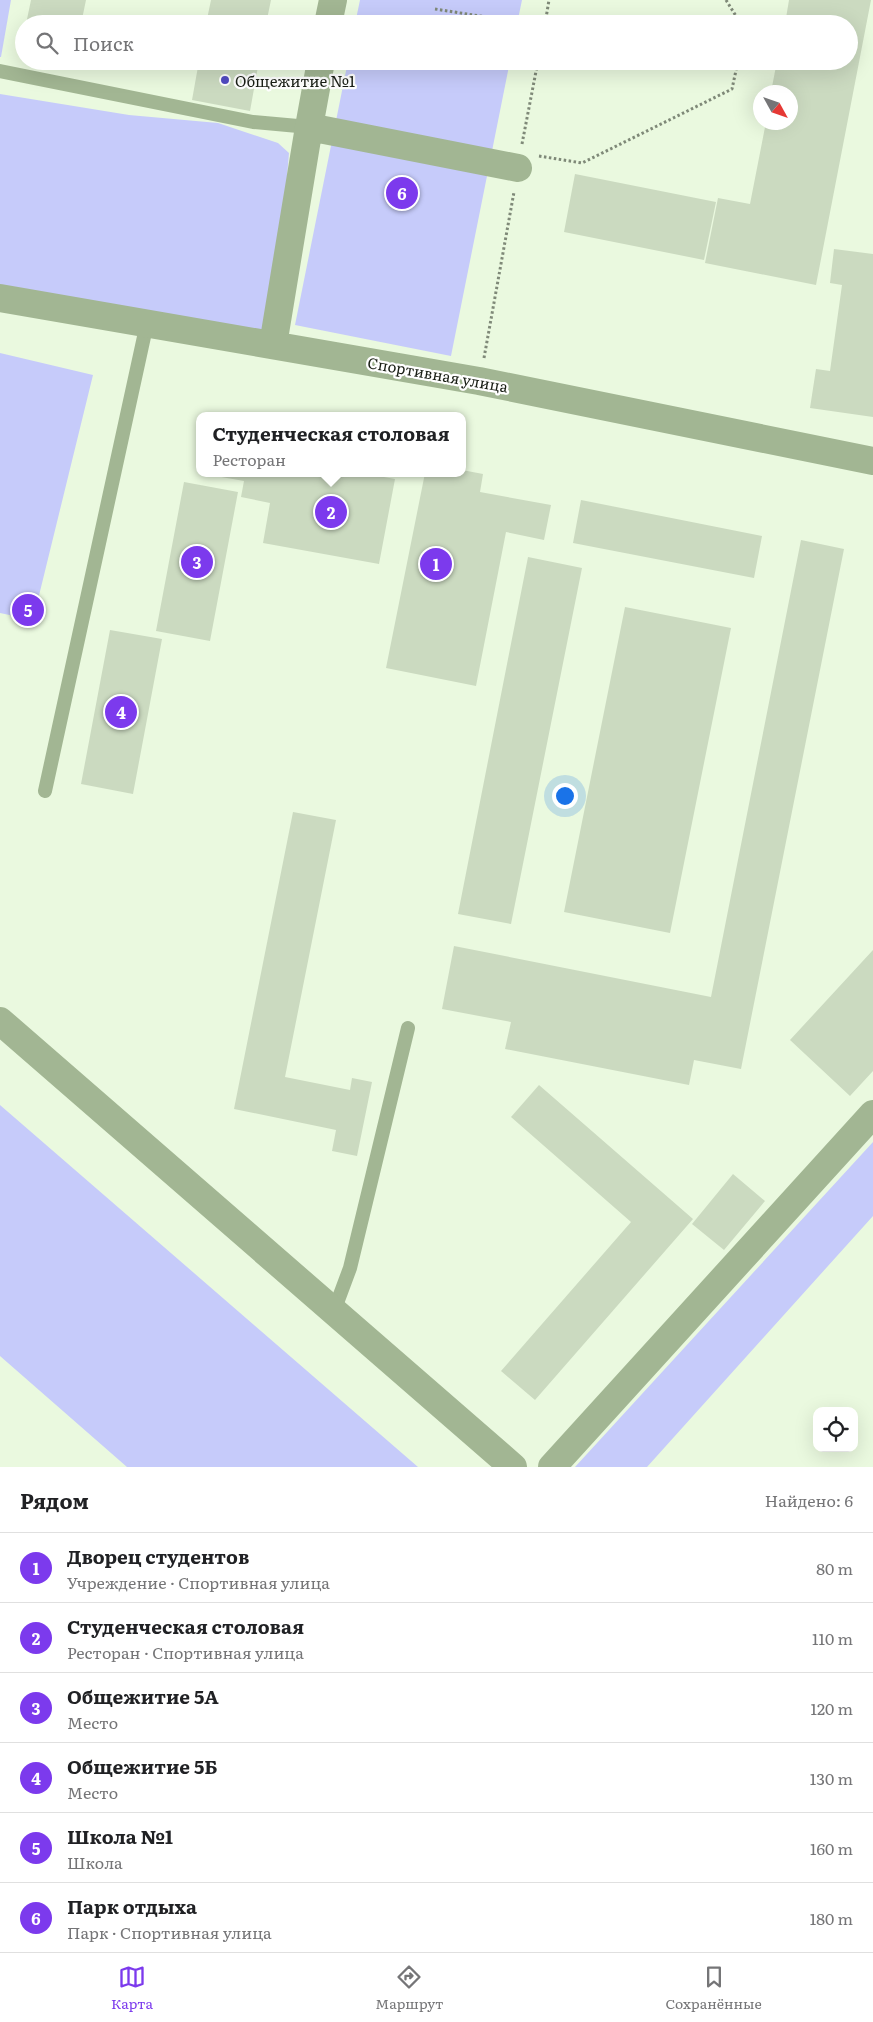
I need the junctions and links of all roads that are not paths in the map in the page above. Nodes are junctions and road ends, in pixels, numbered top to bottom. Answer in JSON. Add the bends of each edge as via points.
{"nodes":[{"id":1,"x":333,"y":0,"type":"edge"},
{"id":2,"x":330,"y":15,"type":"edge"},
{"id":3,"x":319,"y":70,"type":"edge"},
{"id":4,"x":0,"y":71,"type":"edge"},
{"id":5,"x":309,"y":127,"type":"junction"},
{"id":6,"x":520,"y":160,"type":"road end"},
{"id":7,"x":0,"y":298,"type":"edge"},
{"id":8,"x":147,"y":323,"type":"junction"},
{"id":9,"x":273,"y":345,"type":"junction"},
{"id":10,"x":873,"y":461,"type":"edge"},
{"id":11,"x":44,"y":791,"type":"dead end"},
{"id":12,"x":0,"y":1021,"type":"edge"},
{"id":13,"x":408,"y":1028,"type":"dead end"},
{"id":14,"x":873,"y":1114,"type":"edge"},
{"id":15,"x":334,"y":1311,"type":"junction"},
{"id":16,"x":513,"y":1467,"type":"edge"},
{"id":17,"x":552,"y":1467,"type":"edge"}],
"edges":[{"from":1,"to":2,"type":"street"},
{"from":3,"to":5,"type":"street"},
{"from":4,"to":5,"type":"lane","via":[[253,122]]},
{"from":5,"to":6,"type":"street"},
{"from":5,"to":9,"type":"street"},
{"from":7,"to":8,"type":"street","name":"Спортивная улица"},
{"from":8,"to":9,"type":"street","name":"Спортивная улица"},
{"from":8,"to":11,"type":"lane"},
{"from":9,"to":10,"type":"street","name":"Спортивная улица","via":[[479,381]]},
{"from":12,"to":15,"type":"street"},
{"from":13,"to":15,"type":"lane","via":[[350,1268]]},
{"from":14,"to":17,"type":"street"},
{"from":15,"to":16,"type":"street"}]}
